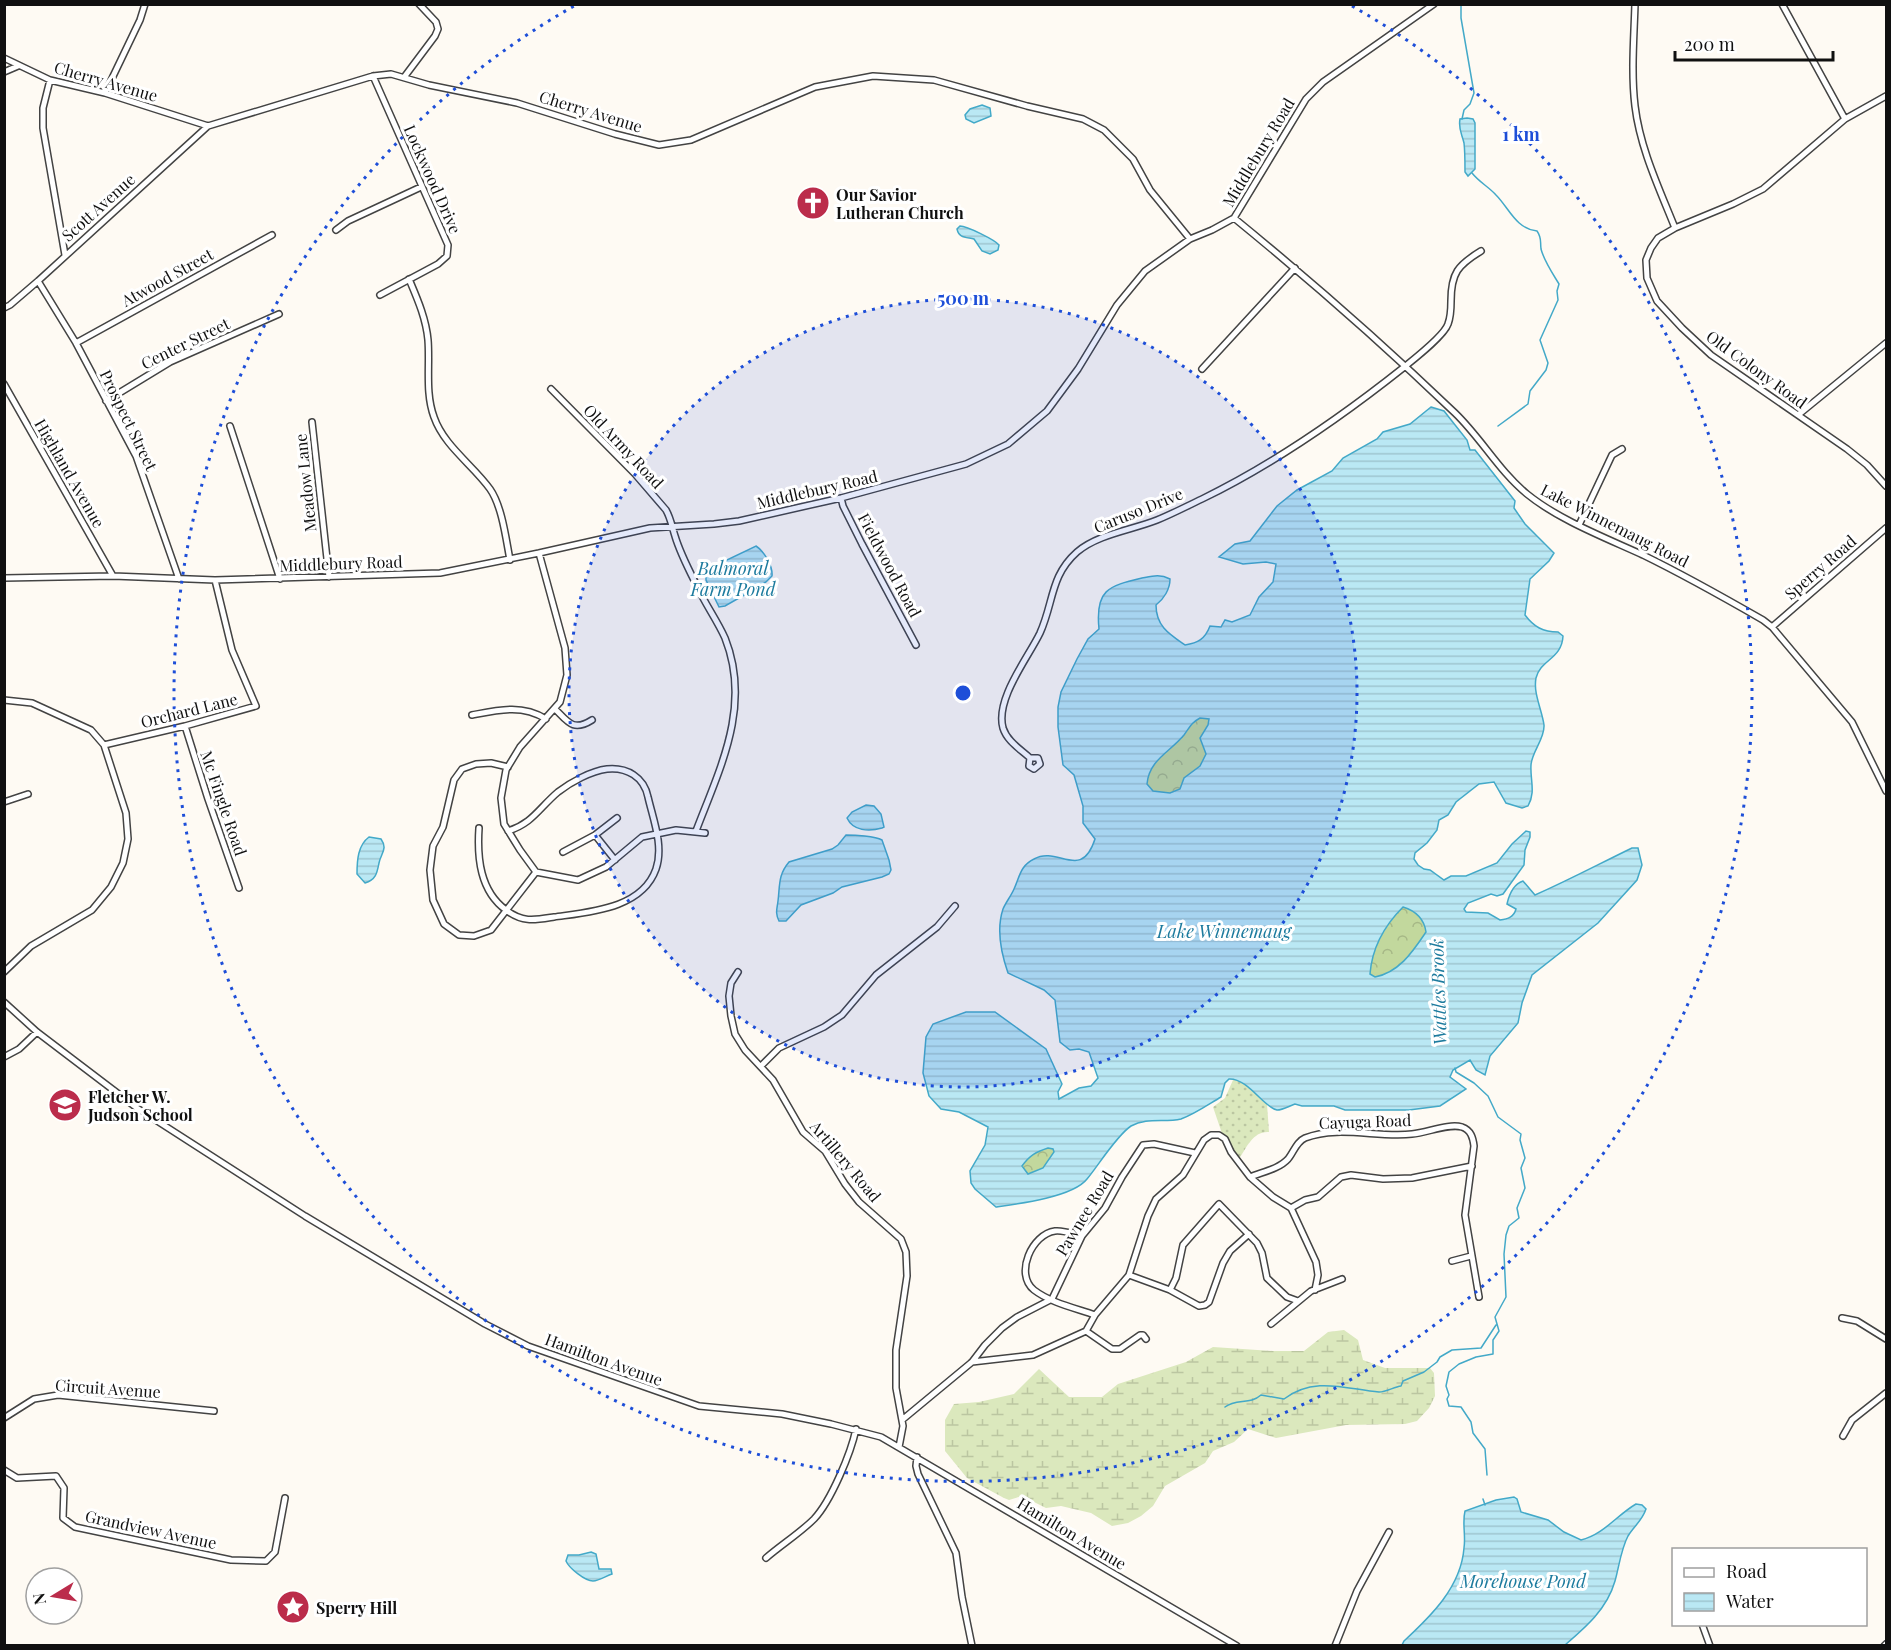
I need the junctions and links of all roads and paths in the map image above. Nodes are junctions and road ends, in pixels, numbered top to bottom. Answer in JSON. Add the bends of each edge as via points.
{"nodes":[{"id":1,"x":145,"y":4,"type":"edge"},
{"id":2,"x":419,"y":4,"type":"edge"},
{"id":3,"x":1434,"y":4,"type":"edge"},
{"id":4,"x":1635,"y":4,"type":"edge"},
{"id":5,"x":1782,"y":4,"type":"edge"},
{"id":6,"x":4,"y":58,"type":"edge"},
{"id":7,"x":18,"y":66,"type":"junction"},
{"id":8,"x":4,"y":72,"type":"edge"},
{"id":9,"x":373,"y":76,"type":"junction"},
{"id":10,"x":405,"y":76,"type":"junction"},
{"id":11,"x":50,"y":80,"type":"junction"},
{"id":12,"x":105,"y":93,"type":"junction"},
{"id":13,"x":1887,"y":96,"type":"edge"},
{"id":14,"x":1845,"y":119,"type":"junction"},
{"id":15,"x":208,"y":126,"type":"junction"},
{"id":16,"x":421,"y":188,"type":"junction"},
{"id":17,"x":1234,"y":218,"type":"junction"},
{"id":18,"x":1675,"y":228,"type":"junction"},
{"id":19,"x":336,"y":230,"type":"dead end"},
{"id":20,"x":272,"y":234,"type":"dead end"},
{"id":21,"x":1190,"y":239,"type":"junction"},
{"id":22,"x":1481,"y":251,"type":"dead end"},
{"id":23,"x":65,"y":255,"type":"junction"},
{"id":24,"x":1295,"y":268,"type":"junction"},
{"id":25,"x":409,"y":279,"type":"junction"},
{"id":26,"x":38,"y":281,"type":"junction"},
{"id":27,"x":380,"y":295,"type":"dead end"},
{"id":28,"x":4,"y":308,"type":"edge"},
{"id":29,"x":279,"y":314,"type":"dead end"},
{"id":30,"x":76,"y":343,"type":"junction"},
{"id":31,"x":1887,"y":343,"type":"edge"},
{"id":32,"x":1406,"y":366,"type":"junction"},
{"id":33,"x":1202,"y":369,"type":"dead end"},
{"id":34,"x":4,"y":384,"type":"edge"},
{"id":35,"x":550,"y":389,"type":"dead end"},
{"id":36,"x":106,"y":401,"type":"junction"},
{"id":37,"x":1798,"y":415,"type":"junction"},
{"id":38,"x":312,"y":422,"type":"dead end"},
{"id":39,"x":230,"y":426,"type":"dead end"},
{"id":40,"x":1622,"y":449,"type":"dead end"},
{"id":41,"x":1887,"y":486,"type":"edge"},
{"id":42,"x":841,"y":498,"type":"junction"},
{"id":43,"x":672,"y":525,"type":"junction"},
{"id":44,"x":1579,"y":525,"type":"junction"},
{"id":45,"x":1887,"y":528,"type":"edge"},
{"id":46,"x":539,"y":554,"type":"junction"},
{"id":47,"x":510,"y":560,"type":"junction"},
{"id":48,"x":113,"y":576,"type":"junction"},
{"id":49,"x":329,"y":577,"type":"junction"},
{"id":50,"x":4,"y":578,"type":"edge"},
{"id":51,"x":179,"y":579,"type":"junction"},
{"id":52,"x":280,"y":579,"type":"junction"},
{"id":53,"x":215,"y":580,"type":"junction"},
{"id":54,"x":1772,"y":627,"type":"junction"},
{"id":55,"x":916,"y":645,"type":"dead end"},
{"id":56,"x":4,"y":700,"type":"edge"},
{"id":57,"x":555,"y":709,"type":"junction"},
{"id":58,"x":472,"y":716,"type":"dead end"},
{"id":59,"x":546,"y":719,"type":"junction"},
{"id":60,"x":592,"y":720,"type":"dead end"},
{"id":61,"x":185,"y":726,"type":"junction"},
{"id":62,"x":104,"y":745,"type":"junction"},
{"id":63,"x":1030,"y":758,"type":"dead end"},
{"id":64,"x":508,"y":767,"type":"junction"},
{"id":65,"x":1887,"y":791,"type":"edge"},
{"id":66,"x":28,"y":794,"type":"dead end"},
{"id":67,"x":4,"y":802,"type":"edge"},
{"id":68,"x":617,"y":818,"type":"dead end"},
{"id":69,"x":478,"y":828,"type":"dead end"},
{"id":70,"x":508,"y":831,"type":"junction"},
{"id":71,"x":696,"y":831,"type":"junction"},
{"id":72,"x":705,"y":833,"type":"dead end"},
{"id":73,"x":657,"y":834,"type":"junction"},
{"id":74,"x":595,"y":836,"type":"junction"},
{"id":75,"x":563,"y":852,"type":"dead end"},
{"id":76,"x":615,"y":860,"type":"junction"},
{"id":77,"x":536,"y":872,"type":"junction"},
{"id":78,"x":239,"y":888,"type":"dead end"},
{"id":79,"x":956,"y":906,"type":"dead end"},
{"id":80,"x":506,"y":910,"type":"junction"},
{"id":81,"x":4,"y":972,"type":"edge"},
{"id":82,"x":738,"y":972,"type":"dead end"},
{"id":83,"x":4,"y":1002,"type":"edge"},
{"id":84,"x":37,"y":1032,"type":"junction"},
{"id":85,"x":4,"y":1058,"type":"edge"},
{"id":86,"x":760,"y":1066,"type":"junction"},
{"id":87,"x":1195,"y":1153,"type":"junction"},
{"id":88,"x":1472,"y":1166,"type":"junction"},
{"id":89,"x":1250,"y":1177,"type":"junction"},
{"id":90,"x":1291,"y":1208,"type":"junction"},
{"id":91,"x":1249,"y":1234,"type":"junction"},
{"id":92,"x":1082,"y":1236,"type":"junction"},
{"id":93,"x":1471,"y":1256,"type":"junction"},
{"id":94,"x":1452,"y":1261,"type":"dead end"},
{"id":95,"x":1129,"y":1275,"type":"junction"},
{"id":96,"x":1342,"y":1279,"type":"dead end"},
{"id":97,"x":1170,"y":1290,"type":"junction"},
{"id":98,"x":1315,"y":1290,"type":"junction"},
{"id":99,"x":1479,"y":1297,"type":"dead end"},
{"id":100,"x":1052,"y":1299,"type":"junction"},
{"id":101,"x":1298,"y":1301,"type":"junction"},
{"id":102,"x":1095,"y":1315,"type":"junction"},
{"id":103,"x":1842,"y":1318,"type":"dead end"},
{"id":104,"x":1271,"y":1324,"type":"dead end"},
{"id":105,"x":1086,"y":1331,"type":"junction"},
{"id":106,"x":1887,"y":1338,"type":"edge"},
{"id":107,"x":1146,"y":1339,"type":"dead end"},
{"id":108,"x":972,"y":1362,"type":"junction"},
{"id":109,"x":1887,"y":1393,"type":"edge"},
{"id":110,"x":214,"y":1412,"type":"dead end"},
{"id":111,"x":4,"y":1418,"type":"edge"},
{"id":112,"x":902,"y":1420,"type":"junction"},
{"id":113,"x":856,"y":1429,"type":"junction"},
{"id":114,"x":1843,"y":1436,"type":"dead end"},
{"id":115,"x":899,"y":1447,"type":"junction"},
{"id":116,"x":917,"y":1457,"type":"junction"},
{"id":117,"x":4,"y":1470,"type":"edge"},
{"id":118,"x":285,"y":1498,"type":"dead end"},
{"id":119,"x":1389,"y":1532,"type":"dead end"},
{"id":120,"x":766,"y":1558,"type":"dead end"},
{"id":121,"x":1703,"y":1626,"type":"edge"},
{"id":122,"x":972,"y":1646,"type":"edge"},
{"id":123,"x":1237,"y":1646,"type":"edge"},
{"id":124,"x":1335,"y":1646,"type":"edge"},
{"id":125,"x":1710,"y":1646,"type":"edge"}],
"edges":[{"from":1,"to":12,"type":"street"},
{"from":2,"to":10,"type":"street","via":[[438,29]]},
{"from":3,"to":17,"type":"street","name":"Middlebury Road","via":[[1323,82],[1305,99]]},
{"from":4,"to":18,"type":"street","via":[[1634,86],[1640,133]]},
{"from":5,"to":14,"type":"street"},
{"from":6,"to":7,"type":"street","name":"Cherry Avenue"},
{"from":7,"to":8,"type":"street"},
{"from":7,"to":11,"type":"street","name":"Cherry Avenue"},
{"from":9,"to":10,"type":"street","name":"Cherry Avenue"},
{"from":9,"to":15,"type":"street","name":"Cherry Avenue"},
{"from":9,"to":16,"type":"street","name":"Lockwood Drive"},
{"from":10,"to":21,"type":"street","name":"Cherry Avenue","via":[[658,144],[691,140],[815,87],[873,76],[934,80],[1083,119],[1104,130],[1133,159],[1150,190]]},
{"from":11,"to":12,"type":"street","name":"Cherry Avenue"},
{"from":11,"to":23,"type":"street","via":[[43,128]]},
{"from":12,"to":15,"type":"street","name":"Cherry Avenue"},
{"from":13,"to":14,"type":"street","name":"Old Colony Road"},
{"from":14,"to":18,"type":"street","name":"Old Colony Road","via":[[1762,189]]},
{"from":15,"to":23,"type":"street","name":"Scott Avenue"},
{"from":16,"to":19,"type":"street"},
{"from":16,"to":25,"type":"street","name":"Lockwood Drive","via":[[448,245],[447,256]]},
{"from":17,"to":21,"type":"street","name":"Middlebury Road"},
{"from":17,"to":24,"type":"street","name":"Lake Winnemaug Road"},
{"from":18,"to":37,"type":"street","name":"Old Colony Road","via":[[1658,238],[1646,260],[1647,278],[1657,301],[1711,355]]},
{"from":20,"to":30,"type":"street","name":"Atwood Street"},
{"from":21,"to":42,"type":"street","name":"Middlebury Road","via":[[1132,285],[1059,397],[1008,444],[966,464]]},
{"from":22,"to":32,"type":"street","name":"Caruso Drive","via":[[1465,261],[1454,276],[1448,326]]},
{"from":23,"to":26,"type":"street","name":"Scott Avenue"},
{"from":24,"to":32,"type":"street","name":"Lake Winnemaug Road"},
{"from":24,"to":33,"type":"street"},
{"from":25,"to":27,"type":"street","name":"Lockwood Drive"},
{"from":25,"to":47,"type":"street","via":[[425,320],[434,417],[445,438],[492,492]]},
{"from":26,"to":28,"type":"street","name":"Scott Avenue"},
{"from":26,"to":30,"type":"street","name":"Prospect Street"},
{"from":29,"to":36,"type":"street","name":"Center Street","via":[[170,362]]},
{"from":30,"to":36,"type":"street","name":"Prospect Street"},
{"from":31,"to":37,"type":"street"},
{"from":32,"to":44,"type":"street","name":"Lake Winnemaug Road","via":[[1460,418],[1528,495]]},
{"from":32,"to":63,"type":"street","name":"Caruso Drive","via":[[1351,408],[1255,470],[1158,519],[1095,541],[1065,564],[1054,582],[1041,631],[1005,699],[1002,714],[1008,738]]},
{"from":34,"to":48,"type":"street","name":"Highland Avenue"},
{"from":35,"to":43,"type":"street","name":"Old Army Road","via":[[635,474],[666,510]]},
{"from":36,"to":51,"type":"street","name":"Prospect Street","via":[[136,456]]},
{"from":37,"to":41,"type":"street","name":"Old Colony Road","via":[[1854,455]]},
{"from":38,"to":49,"type":"street","name":"Meadow Lane"},
{"from":39,"to":52,"type":"street"},
{"from":40,"to":44,"type":"street","via":[[1612,455]]},
{"from":42,"to":43,"type":"street","name":"Middlebury Road","via":[[739,521]]},
{"from":42,"to":55,"type":"street","name":"Fieldwood Road"},
{"from":43,"to":46,"type":"street","name":"Middlebury Road"},
{"from":43,"to":71,"type":"street","via":[[696,585],[725,639],[736,685],[735,714],[726,754]]},
{"from":44,"to":54,"type":"street","name":"Lake Winnemaug Road","via":[[1676,571]]},
{"from":45,"to":54,"type":"street","name":"Sperry Road"},
{"from":46,"to":47,"type":"street","name":"Middlebury Road"},
{"from":46,"to":57,"type":"street","via":[[565,648],[567,675]]},
{"from":47,"to":49,"type":"street","name":"Middlebury Road","via":[[440,573]]},
{"from":48,"to":50,"type":"street","name":"Middlebury Road"},
{"from":48,"to":51,"type":"street","name":"Middlebury Road"},
{"from":49,"to":52,"type":"street","name":"Middlebury Road"},
{"from":51,"to":53,"type":"street","name":"Middlebury Road"},
{"from":52,"to":53,"type":"street","name":"Middlebury Road"},
{"from":53,"to":61,"type":"street","name":"Orchard Lane","via":[[232,650],[256,706]]},
{"from":54,"to":65,"type":"street","name":"Lake Winnemaug Road","via":[[1852,722]]},
{"from":56,"to":62,"type":"street","via":[[32,702],[91,730]]},
{"from":57,"to":59,"type":"street"},
{"from":57,"to":60,"type":"street","via":[[575,726]]},
{"from":58,"to":59,"type":"street","via":[[499,709],[524,710]]},
{"from":59,"to":64,"type":"street","via":[[520,747]]},
{"from":61,"to":62,"type":"street","name":"Orchard Lane"},
{"from":61,"to":78,"type":"street","name":"Mc Fingle Road"},
{"from":62,"to":81,"type":"street","via":[[126,813],[128,839],[123,863],[111,887],[92,910],[31,946]]},
{"from":64,"to":70,"type":"street","via":[[501,798]]},
{"from":64,"to":80,"type":"street","via":[[491,762],[462,769],[454,780],[429,870],[433,900],[444,924],[459,935],[474,936],[491,930]]},
{"from":66,"to":67,"type":"street"},
{"from":68,"to":74,"type":"street"},
{"from":69,"to":80,"type":"street","via":[[483,881]]},
{"from":70,"to":73,"type":"street","via":[[530,821],[571,784],[615,769],[637,775],[647,791]]},
{"from":70,"to":77,"type":"street"},
{"from":71,"to":72,"type":"street"},
{"from":71,"to":73,"type":"street"},
{"from":73,"to":76,"type":"street","via":[[642,837]]},
{"from":73,"to":80,"type":"street","via":[[656,870],[646,886],[629,898],[598,910],[536,921],[519,918]]},
{"from":74,"to":75,"type":"street"},
{"from":74,"to":76,"type":"street"},
{"from":76,"to":77,"type":"street","via":[[578,880]]},
{"from":77,"to":80,"type":"street"},
{"from":79,"to":86,"type":"street","via":[[937,927],[876,975],[842,1015],[779,1048]]},
{"from":82,"to":86,"type":"street","name":"Artillery Road","via":[[729,996],[735,1034]]},
{"from":83,"to":84,"type":"street","name":"Hamilton Avenue"},
{"from":84,"to":85,"type":"street"},
{"from":84,"to":113,"type":"street","name":"Hamilton Avenue","via":[[137,1108],[305,1216],[528,1346],[699,1406],[782,1414]]},
{"from":86,"to":112,"type":"street","name":"Artillery Road","via":[[787,1101],[803,1132],[825,1151],[859,1202],[902,1239],[907,1276],[896,1350],[896,1388]]},
{"from":87,"to":89,"type":"street","via":[[1204,1140],[1219,1135]]},
{"from":87,"to":92,"type":"street","name":"Pawnee Road","via":[[1143,1145],[1105,1208]]},
{"from":87,"to":95,"type":"street","via":[[1183,1175],[1156,1199]]},
{"from":88,"to":89,"type":"street","name":"Cayuga Road","via":[[1473,1137],[1460,1126],[1404,1135],[1332,1133],[1307,1137],[1280,1165]]},
{"from":88,"to":90,"type":"street","via":[[1412,1178],[1341,1177],[1318,1197]]},
{"from":88,"to":93,"type":"street","name":"Cayuga Road","via":[[1465,1215]]},
{"from":89,"to":90,"type":"street"},
{"from":90,"to":98,"type":"street","via":[[1316,1262]]},
{"from":91,"to":97,"type":"street","via":[[1230,1251],[1205,1305],[1199,1306]]},
{"from":91,"to":97,"type":"street","via":[[1219,1204],[1183,1245]]},
{"from":91,"to":101,"type":"street","via":[[1262,1253],[1267,1278],[1287,1297]]},
{"from":92,"to":100,"type":"street","name":"Pawnee Road"},
{"from":92,"to":100,"type":"street","via":[[1055,1231],[1043,1236],[1024,1265],[1026,1280],[1033,1289]]},
{"from":93,"to":94,"type":"street"},
{"from":93,"to":99,"type":"street","name":"Cayuga Road"},
{"from":95,"to":97,"type":"street"},
{"from":95,"to":102,"type":"street"},
{"from":96,"to":98,"type":"street"},
{"from":98,"to":101,"type":"street"},
{"from":100,"to":102,"type":"street"},
{"from":100,"to":108,"type":"street","via":[[1002,1328]]},
{"from":101,"to":104,"type":"street"},
{"from":102,"to":105,"type":"street"},
{"from":103,"to":106,"type":"street","via":[[1857,1321]]},
{"from":105,"to":107,"type":"street","via":[[1112,1349],[1120,1349],[1140,1335]]},
{"from":105,"to":108,"type":"street","via":[[1033,1355]]},
{"from":108,"to":112,"type":"street"},
{"from":109,"to":114,"type":"street","via":[[1852,1420]]},
{"from":110,"to":111,"type":"street","name":"Circuit Avenue","via":[[58,1395],[34,1400]]},
{"from":112,"to":115,"type":"street","name":"Artillery Road"},
{"from":113,"to":115,"type":"street","name":"Hamilton Avenue"},
{"from":113,"to":120,"type":"street","via":[[833,1489],[814,1519]]},
{"from":115,"to":116,"type":"street","name":"Hamilton Avenue"},
{"from":116,"to":122,"type":"street","via":[[918,1474],[956,1553]]},
{"from":116,"to":123,"type":"street","name":"Hamilton Avenue"},
{"from":117,"to":118,"type":"street","name":"Grandview Avenue","via":[[16,1478],[56,1476],[64,1488],[63,1518],[75,1527],[231,1560],[266,1561],[275,1552]]},
{"from":119,"to":124,"type":"street","via":[[1357,1591]]},
{"from":121,"to":125,"type":"street"}]}
